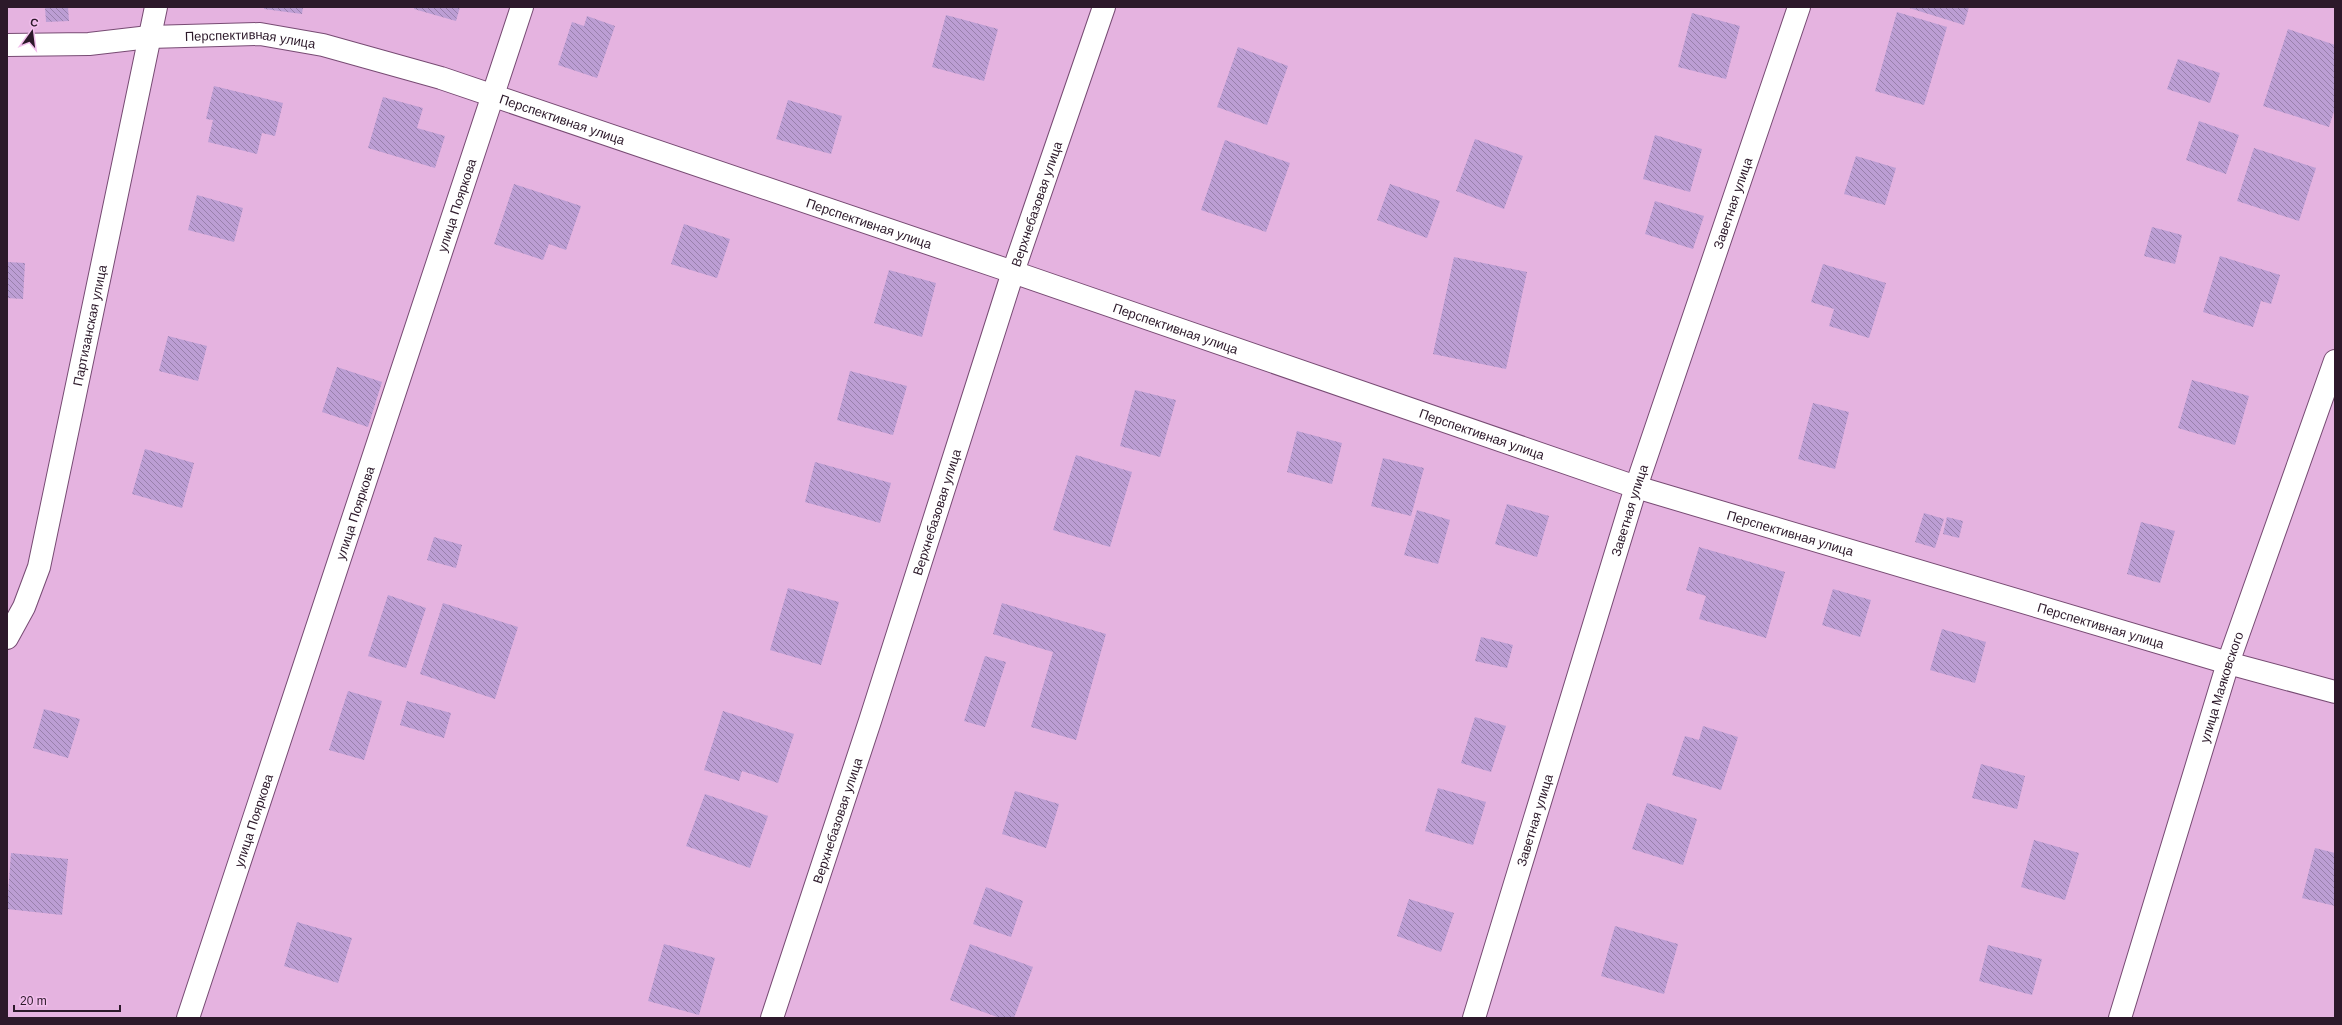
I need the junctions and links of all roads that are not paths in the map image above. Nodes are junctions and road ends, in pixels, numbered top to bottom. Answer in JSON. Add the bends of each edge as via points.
{"nodes":[{"id":1,"x":156,"y":7,"type":"edge"},
{"id":2,"x":522,"y":7,"type":"edge"},
{"id":3,"x":1104,"y":7,"type":"edge"},
{"id":4,"x":1799,"y":7,"type":"edge"},
{"id":5,"x":149,"y":37,"type":"junction"},
{"id":6,"x":7,"y":44,"type":"edge"},
{"id":7,"x":494,"y":96,"type":"junction"},
{"id":8,"x":1013,"y":272,"type":"junction"},
{"id":9,"x":2335,"y":361,"type":"edge"},
{"id":10,"x":1636,"y":487,"type":"junction"},
{"id":11,"x":7,"y":638,"type":"edge"},
{"id":12,"x":2228,"y":663,"type":"junction"},
{"id":13,"x":2335,"y":692,"type":"edge"},
{"id":14,"x":188,"y":1018,"type":"edge"},
{"id":15,"x":772,"y":1018,"type":"edge"},
{"id":16,"x":1474,"y":1018,"type":"edge"},
{"id":17,"x":2120,"y":1018,"type":"edge"}],
"edges":[{"from":1,"to":5,"type":"street","name":"Партизанская улица"},
{"from":2,"to":7,"type":"street","name":"улица Пояркова"},
{"from":3,"to":8,"type":"street","name":"Верхнебазовая улица"},
{"from":4,"to":10,"type":"street","name":"Заветная улица"},
{"from":5,"to":6,"type":"street","name":"Перспективная улица","via":[[89,44]]},
{"from":5,"to":7,"type":"street","name":"Перспективная улица","via":[[202,34],[267,35],[324,45],[441,78]]},
{"from":5,"to":11,"type":"street","name":"Партизанская улица","via":[[38,567],[24,607]]},
{"from":7,"to":8,"type":"street","name":"Перспективная улица"},
{"from":7,"to":14,"type":"street","name":"улица Пояркова"},
{"from":8,"to":10,"type":"street","name":"Перспективная улица"},
{"from":8,"to":15,"type":"street","name":"Верхнебазовая улица","via":[[870,722]]},
{"from":9,"to":12,"type":"street","name":"улица Маяковского"},
{"from":10,"to":12,"type":"street","name":"Перспективная улица"},
{"from":10,"to":16,"type":"street","name":"Заветная улица"},
{"from":12,"to":13,"type":"street","name":"Перспективная улица"},
{"from":12,"to":17,"type":"street","name":"улица Маяковского"}]}
